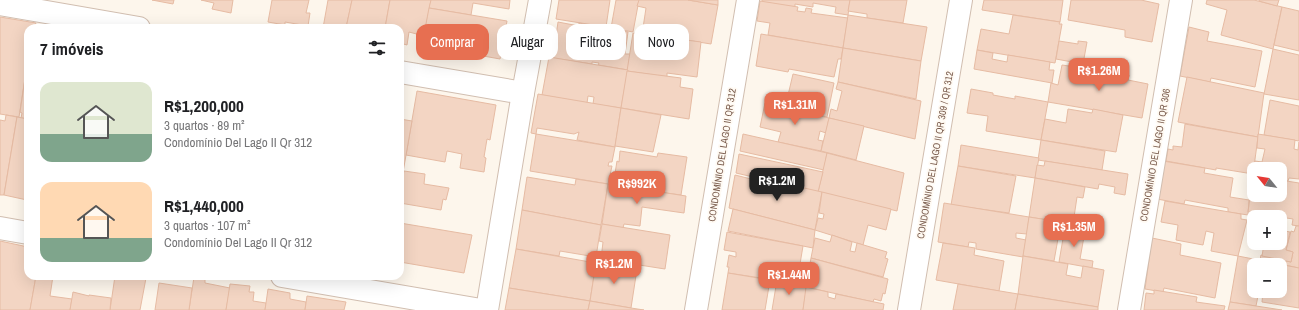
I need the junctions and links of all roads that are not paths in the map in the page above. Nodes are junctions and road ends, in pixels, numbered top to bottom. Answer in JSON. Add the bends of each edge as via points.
{"nodes":[{"id":1,"x":540,"y":0,"type":"edge"},
{"id":2,"x":748,"y":0,"type":"edge"},
{"id":3,"x":961,"y":0,"type":"edge"},
{"id":4,"x":1181,"y":0,"type":"edge"},
{"id":5,"x":0,"y":4,"type":"edge"},
{"id":6,"x":116,"y":24,"type":"edge"},
{"id":7,"x":404,"y":73,"type":"edge"},
{"id":8,"x":523,"y":93,"type":"junction"},
{"id":9,"x":0,"y":228,"type":"edge"},
{"id":10,"x":24,"y":232,"type":"edge"},
{"id":11,"x":305,"y":280,"type":"edge"},
{"id":12,"x":481,"y":310,"type":"edge"},
{"id":13,"x":487,"y":310,"type":"edge"},
{"id":14,"x":696,"y":310,"type":"edge"},
{"id":15,"x":909,"y":310,"type":"edge"},
{"id":16,"x":1128,"y":310,"type":"edge"}],
"edges":[{"from":1,"to":8,"type":"street"},
{"from":2,"to":14,"type":"street","name":"CONDOMÍNIO DEL LAGO II QR 312"},
{"from":3,"to":15,"type":"street","name":"CONDOMÍNIO DEL LAGO II QR 309 / QR 312"},
{"from":4,"to":16,"type":"street","name":"CONDOMÍNIO DEL LAGO II QR 306"},
{"from":5,"to":6,"type":"street"},
{"from":7,"to":8,"type":"street"},
{"from":8,"to":13,"type":"street"},
{"from":9,"to":10,"type":"street"},
{"from":11,"to":12,"type":"street"}]}
